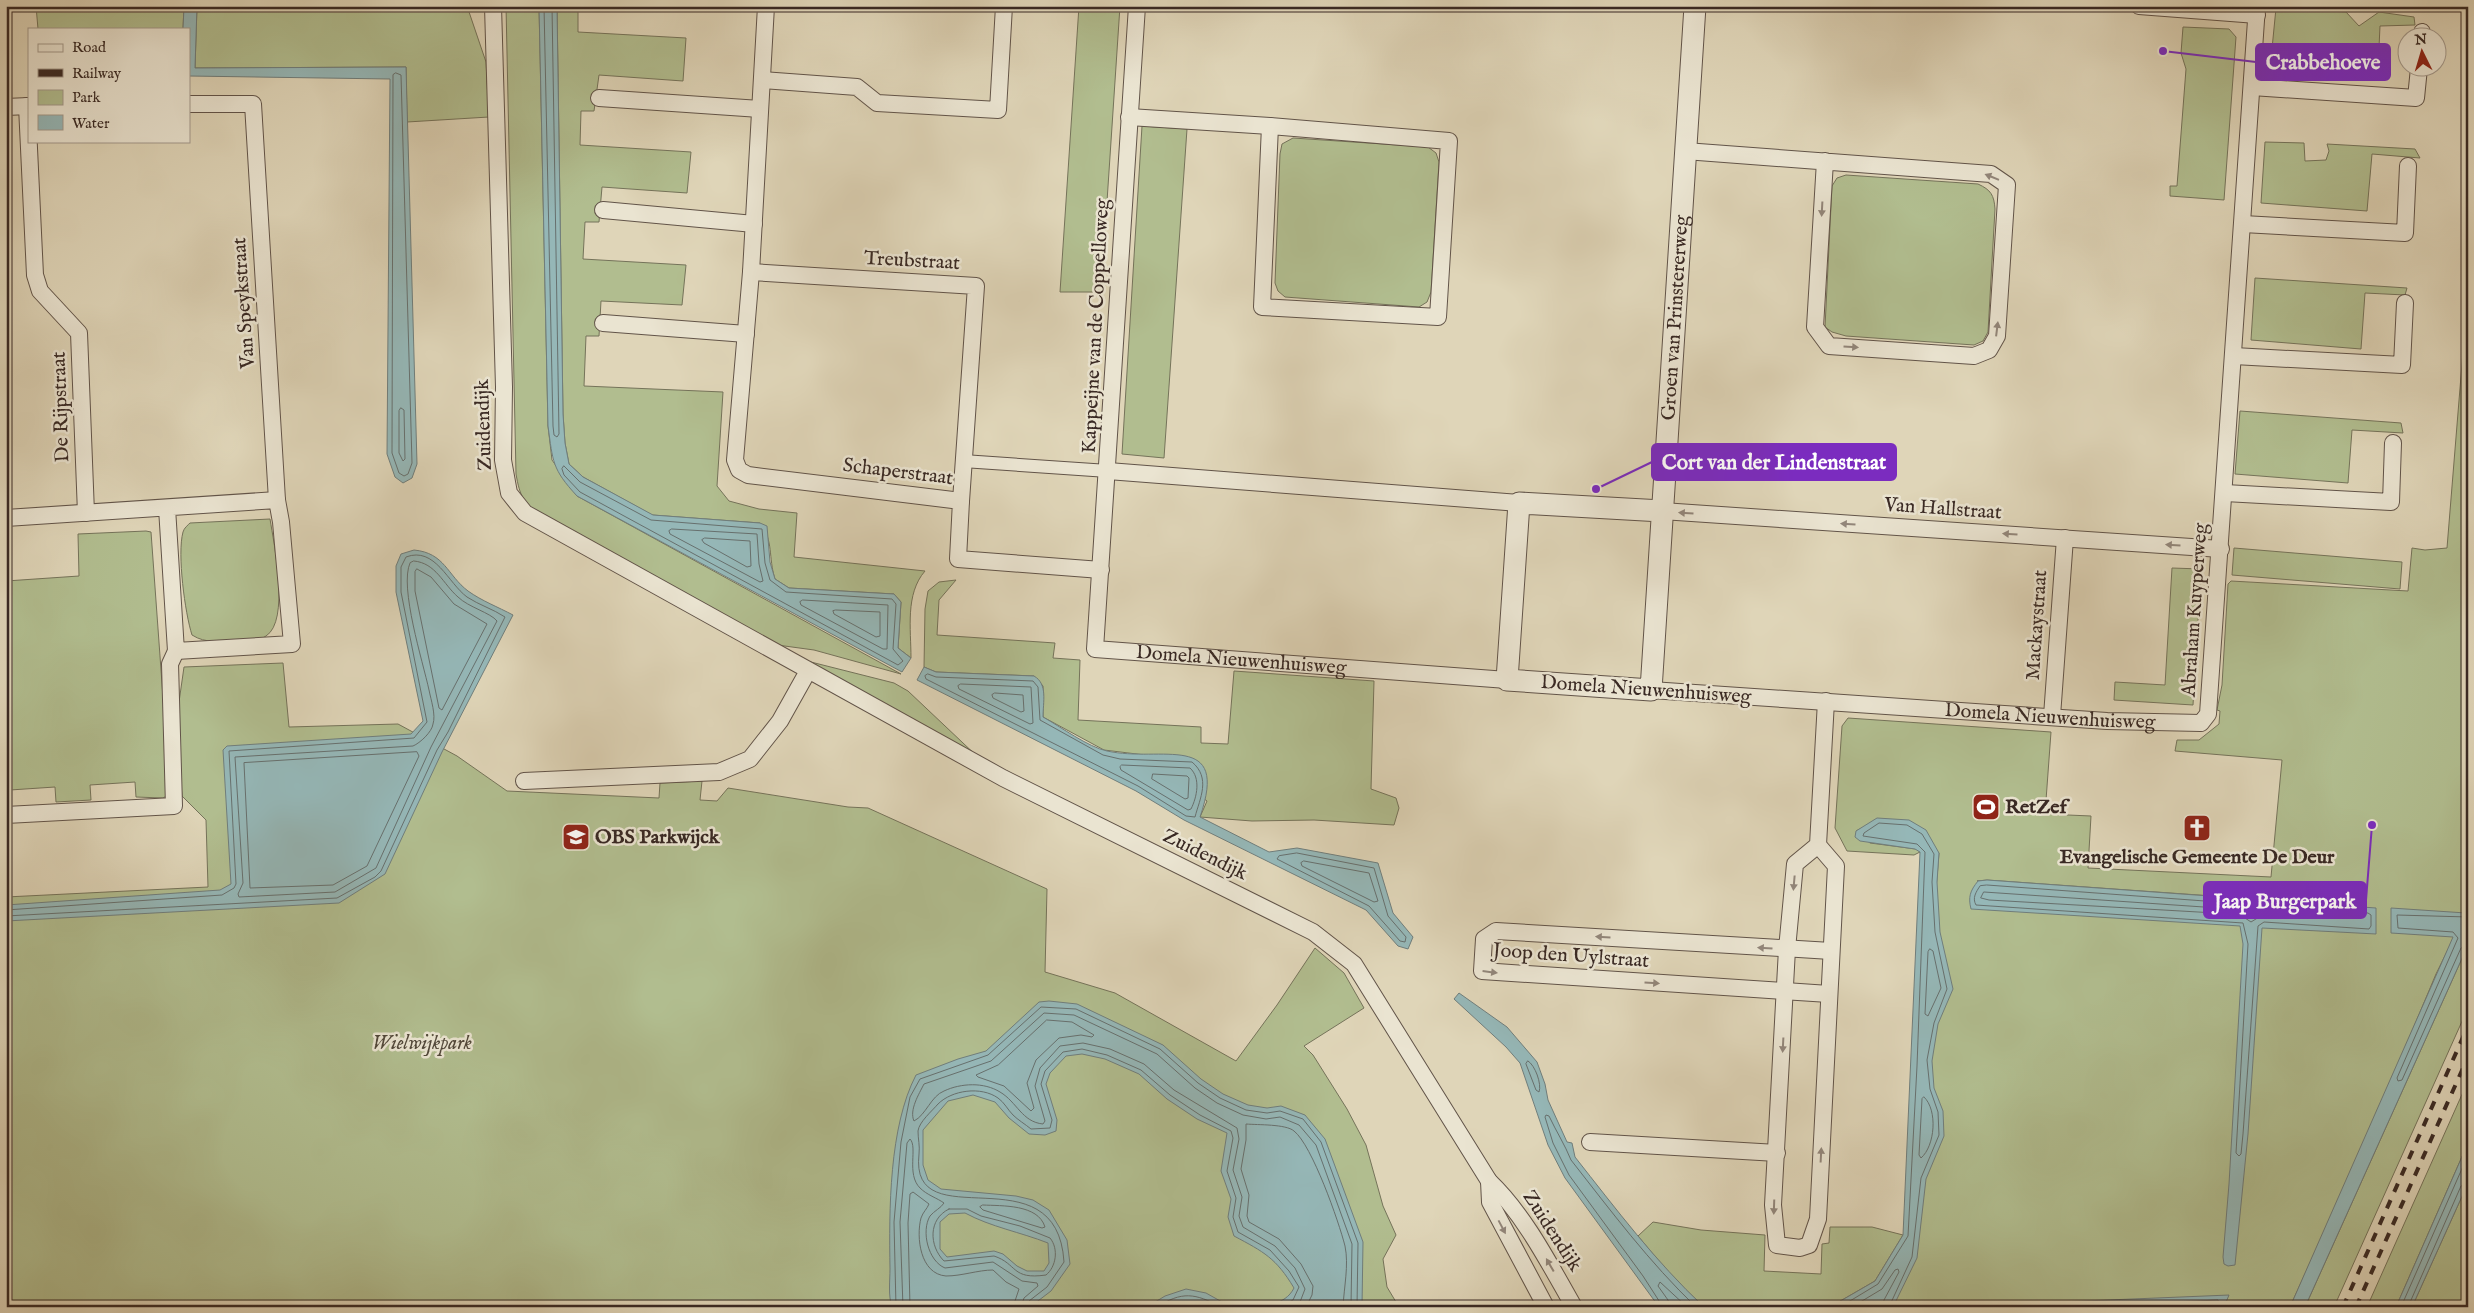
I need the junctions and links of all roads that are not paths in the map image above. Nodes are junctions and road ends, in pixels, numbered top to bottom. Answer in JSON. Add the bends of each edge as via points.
{"nodes":[{"id":1,"x":493,"y":6,"type":"edge"},
{"id":2,"x":766,"y":6,"type":"edge"},
{"id":3,"x":1004,"y":6,"type":"edge"},
{"id":4,"x":1137,"y":6,"type":"edge"},
{"id":5,"x":1695,"y":6,"type":"edge"},
{"id":6,"x":2139,"y":6,"type":"edge"},
{"id":7,"x":2257,"y":11,"type":"edge"},
{"id":8,"x":2418,"y":78,"type":"edge"},
{"id":9,"x":762,"y":80,"type":"junction"},
{"id":10,"x":2252,"y":87,"type":"junction"},
{"id":11,"x":599,"y":98,"type":"dead end"},
{"id":12,"x":190,"y":104,"type":"edge"},
{"id":13,"x":28,"y":106,"type":"edge"},
{"id":14,"x":6,"y":107,"type":"edge"},
{"id":15,"x":760,"y":108,"type":"junction"},
{"id":16,"x":1129,"y":117,"type":"junction"},
{"id":17,"x":1270,"y":126,"type":"junction"},
{"id":18,"x":29,"y":142,"type":"edge"},
{"id":19,"x":1684,"y":151,"type":"junction"},
{"id":20,"x":1824,"y":161,"type":"junction"},
{"id":21,"x":2408,"y":166,"type":"dead end"},
{"id":22,"x":603,"y":210,"type":"dead end"},
{"id":23,"x":754,"y":224,"type":"junction"},
{"id":24,"x":2243,"y":224,"type":"junction"},
{"id":25,"x":751,"y":272,"type":"junction"},
{"id":26,"x":2405,"y":303,"type":"dead end"},
{"id":27,"x":603,"y":324,"type":"dead end"},
{"id":28,"x":746,"y":334,"type":"junction"},
{"id":29,"x":2234,"y":356,"type":"junction"},
{"id":30,"x":2393,"y":443,"type":"dead end"},
{"id":31,"x":963,"y":461,"type":"junction"},
{"id":32,"x":1108,"y":471,"type":"junction"},
{"id":33,"x":2225,"y":493,"type":"junction"},
{"id":34,"x":277,"y":500,"type":"junction"},
{"id":35,"x":961,"y":501,"type":"junction"},
{"id":36,"x":1519,"y":503,"type":"junction"},
{"id":37,"x":167,"y":508,"type":"junction"},
{"id":38,"x":1662,"y":511,"type":"junction"},
{"id":39,"x":86,"y":513,"type":"junction"},
{"id":40,"x":6,"y":518,"type":"edge"},
{"id":41,"x":2065,"y":538,"type":"junction"},
{"id":42,"x":2221,"y":549,"type":"junction"},
{"id":43,"x":1102,"y":570,"type":"junction"},
{"id":44,"x":1095,"y":649,"type":"joint"},
{"id":45,"x":176,"y":650,"type":"junction"},
{"id":46,"x":808,"y":670,"type":"junction"},
{"id":47,"x":1508,"y":680,"type":"junction"},
{"id":48,"x":1651,"y":690,"type":"junction"},
{"id":49,"x":1826,"y":701,"type":"junction"},
{"id":50,"x":2052,"y":716,"type":"junction"},
{"id":51,"x":2197,"y":724,"type":"joint"},
{"id":52,"x":524,"y":781,"type":"dead end"},
{"id":53,"x":6,"y":815,"type":"edge"},
{"id":54,"x":1818,"y":845,"type":"junction"},
{"id":55,"x":1788,"y":949,"type":"junction"},
{"id":56,"x":1831,"y":951,"type":"junction"},
{"id":57,"x":1785,"y":991,"type":"junction"},
{"id":58,"x":1829,"y":994,"type":"junction"},
{"id":59,"x":1590,"y":1142,"type":"dead end"},
{"id":60,"x":1777,"y":1153,"type":"junction"},
{"id":61,"x":1489,"y":1181,"type":"junction"},
{"id":62,"x":1546,"y":1307,"type":"edge"},
{"id":63,"x":1574,"y":1307,"type":"edge"}],
"edges":[{"from":1,"to":46,"type":"street","name":"Zuidendijk","via":[[504,460],[509,493],[525,513]]},
{"from":2,"to":9,"type":"street"},
{"from":3,"to":9,"type":"street","via":[[998,110],[877,104],[857,88]]},
{"from":4,"to":16,"type":"street","name":"Kappeijne van de Coppelloweg"},
{"from":5,"to":19,"type":"street","name":"Groen van Prinstererweg"},
{"from":6,"to":7,"type":"street"},
{"from":7,"to":10,"type":"street","name":"Abraham Kuyperweg"},
{"from":8,"to":10,"type":"street","via":[[2416,98]]},
{"from":9,"to":15,"type":"street"},
{"from":10,"to":24,"type":"street","name":"Abraham Kuyperweg"},
{"from":11,"to":15,"type":"street"},
{"from":12,"to":34,"type":"street","name":"Van Speykstraat","via":[[253,104]]},
{"from":13,"to":14,"type":"street"},
{"from":15,"to":23,"type":"street"},
{"from":16,"to":17,"type":"street"},
{"from":16,"to":32,"type":"street","name":"Kappeijne van de Coppelloweg"},
{"from":17,"to":17,"type":"street","via":[[1262,307],[1438,317],[1449,141]]},
{"from":18,"to":39,"type":"street","name":"De Rijpstraat","via":[[35,276],[40,291],[79,333]]},
{"from":19,"to":20,"type":"street"},
{"from":19,"to":38,"type":"street","name":"Groen van Prinstererweg"},
{"from":20,"to":20,"type":"street","one_way":true,"via":[[1815,327],[1829,346],[1974,356],[1989,350],[1997,336],[2007,185],[1991,174]]},
{"from":21,"to":24,"type":"street","via":[[2405,232]]},
{"from":22,"to":23,"type":"street"},
{"from":23,"to":25,"type":"street"},
{"from":24,"to":29,"type":"street","name":"Abraham Kuyperweg"},
{"from":25,"to":28,"type":"street"},
{"from":25,"to":31,"type":"street","name":"Treubstraat","via":[[976,286]]},
{"from":26,"to":29,"type":"street","via":[[2402,365]]},
{"from":27,"to":28,"type":"street"},
{"from":28,"to":35,"type":"street","name":"Schaperstraat","via":[[736,460],[739,470],[748,475]]},
{"from":29,"to":33,"type":"street","name":"Abraham Kuyperweg"},
{"from":30,"to":33,"type":"street","via":[[2391,502]]},
{"from":31,"to":32,"type":"street"},
{"from":31,"to":35,"type":"street","name":"Treubstraat"},
{"from":32,"to":36,"type":"street"},
{"from":32,"to":43,"type":"street","name":"Kappeijne van de Coppelloweg"},
{"from":33,"to":42,"type":"street","name":"Abraham Kuyperweg"},
{"from":34,"to":37,"type":"street"},
{"from":34,"to":45,"type":"street","name":"Van Speykstraat","via":[[282,522],[292,644]]},
{"from":35,"to":43,"type":"street","name":"Schaperstraat","via":[[958,559]]},
{"from":36,"to":38,"type":"street"},
{"from":36,"to":47,"type":"street"},
{"from":37,"to":39,"type":"street"},
{"from":37,"to":45,"type":"street"},
{"from":41,"to":38,"type":"street","name":"Van Hallstraat","one_way":true},
{"from":38,"to":48,"type":"street","name":"Groen van Prinstererweg"},
{"from":39,"to":40,"type":"street"},
{"from":42,"to":41,"type":"street","name":"Van Hallstraat","one_way":true},
{"from":41,"to":50,"type":"street","name":"Mackaystraat"},
{"from":42,"to":51,"type":"street","name":"Abraham Kuyperweg","via":[[2208,714]]},
{"from":43,"to":44,"type":"street","name":"Kappeijne van de Coppelloweg"},
{"from":44,"to":47,"type":"street","name":"Domela Nieuwenhuisweg"},
{"from":45,"to":53,"type":"street","via":[[170,664],[174,806]]},
{"from":46,"to":52,"type":"street","via":[[780,721],[750,759],[719,772]]},
{"from":46,"to":61,"type":"street","name":"Zuidendijk","via":[[1003,778],[1313,932],[1354,964]]},
{"from":47,"to":48,"type":"street","name":"Domela Nieuwenhuisweg"},
{"from":48,"to":49,"type":"street","name":"Domela Nieuwenhuisweg"},
{"from":49,"to":50,"type":"street","name":"Domela Nieuwenhuisweg"},
{"from":49,"to":54,"type":"street"},
{"from":50,"to":51,"type":"street","name":"Domela Nieuwenhuisweg"},
{"from":54,"to":55,"type":"street","one_way":true,"via":[[1795,864]]},
{"from":54,"to":56,"type":"street","via":[[1836,866]]},
{"from":55,"to":56,"type":"street","name":"Joop den Uylstraat"},
{"from":55,"to":57,"type":"street"},
{"from":55,"to":57,"type":"street","name":"Joop den Uylstraat","one_way":true,"via":[[1496,931],[1484,938],[1482,971]]},
{"from":56,"to":58,"type":"street"},
{"from":57,"to":58,"type":"street","name":"Joop den Uylstraat"},
{"from":57,"to":60,"type":"street","one_way":true},
{"from":60,"to":58,"type":"street","one_way":true,"via":[[1773,1205],[1777,1245],[1800,1248],[1809,1245],[1818,1220]]},
{"from":59,"to":60,"type":"street"},
{"from":61,"to":62,"type":"street","name":"Zuidendijk","one_way":true,"via":[[1490,1202]]},
{"from":63,"to":61,"type":"street","name":"Zuidendijk","one_way":true,"via":[[1547,1258],[1501,1192]]}]}
